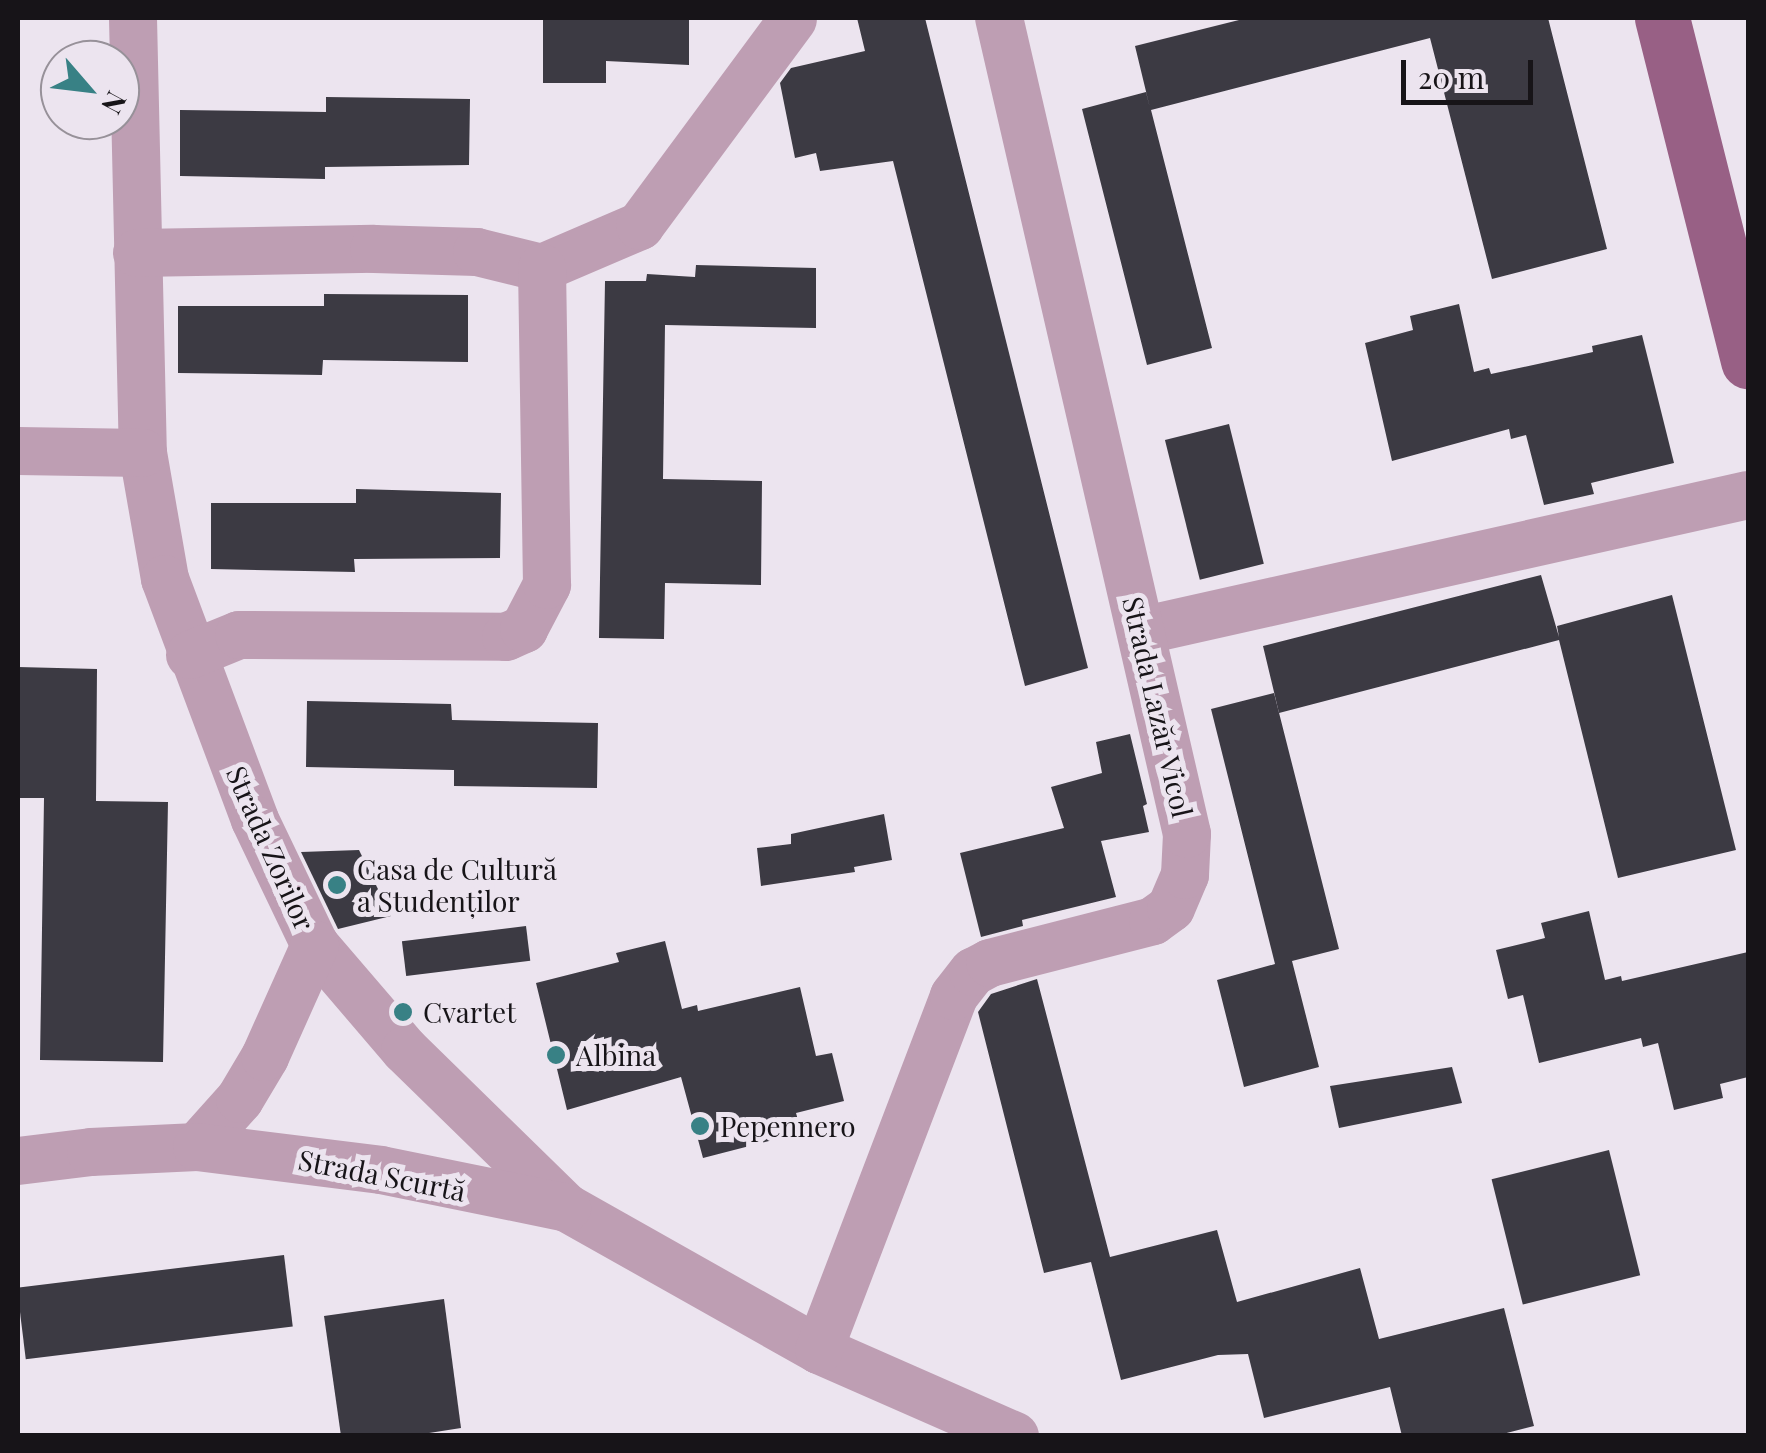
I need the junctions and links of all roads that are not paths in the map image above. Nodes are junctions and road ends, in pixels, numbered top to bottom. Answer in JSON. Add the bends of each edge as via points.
{"nodes":[{"id":1,"x":133,"y":18,"type":"edge"},
{"id":2,"x":794,"y":18,"type":"edge"},
{"id":3,"x":999,"y":18,"type":"edge"},
{"id":4,"x":1662,"y":18,"type":"edge"},
{"id":5,"x":137,"y":252,"type":"junction"},
{"id":6,"x":542,"y":268,"type":"junction"},
{"id":7,"x":1748,"y":361,"type":"edge"},
{"id":8,"x":18,"y":451,"type":"edge"},
{"id":9,"x":143,"y":453,"type":"junction"},
{"id":10,"x":1748,"y":495,"type":"edge"},
{"id":11,"x":1140,"y":631,"type":"junction"},
{"id":12,"x":190,"y":655,"type":"junction"},
{"id":13,"x":315,"y":945,"type":"junction"},
{"id":14,"x":198,"y":1147,"type":"junction"},
{"id":15,"x":18,"y":1161,"type":"edge"},
{"id":16,"x":566,"y":1208,"type":"junction"},
{"id":17,"x":819,"y":1350,"type":"junction"},
{"id":18,"x":1014,"y":1436,"type":"edge"}],
"edges":[{"from":1,"to":5,"type":"street","name":"Strada Zorilor"},
{"from":2,"to":6,"type":"street","via":[[640,226]]},
{"from":3,"to":11,"type":"street","name":"Strada Lazăr Vicol"},
{"from":4,"to":7,"type":"main road"},
{"from":5,"to":6,"type":"street","via":[[476,252]]},
{"from":5,"to":9,"type":"street","name":"Strada Zorilor"},
{"from":6,"to":12,"type":"street","via":[[547,586],[524,628],[506,638],[239,635]]},
{"from":8,"to":9,"type":"street"},
{"from":9,"to":12,"type":"street","name":"Strada Zorilor","via":[[165,580]]},
{"from":10,"to":11,"type":"street"},
{"from":11,"to":17,"type":"street","name":"Strada Lazăr Vicol","via":[[1188,834],[1185,875],[1171,908],[1153,922],[990,963],[954,996]]},
{"from":12,"to":13,"type":"street","name":"Strada Zorilor","via":[[255,820]]},
{"from":13,"to":14,"type":"street","via":[[266,1057]]},
{"from":13,"to":16,"type":"street","name":"Strada Zorilor","via":[[405,1050]]},
{"from":14,"to":15,"type":"street","name":"Strada Scurtă"},
{"from":14,"to":16,"type":"street","name":"Strada Scurtă","via":[[381,1170]]},
{"from":16,"to":17,"type":"street","name":"Strada Zorilor"},
{"from":17,"to":18,"type":"street","name":"Strada Zorilor"}]}
